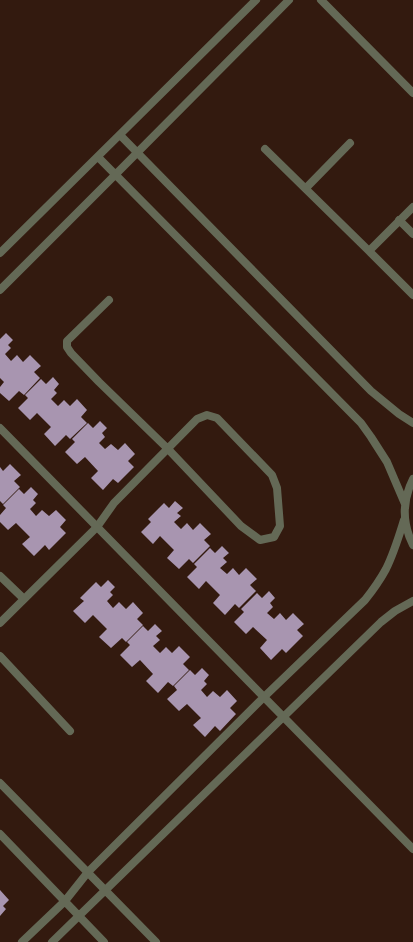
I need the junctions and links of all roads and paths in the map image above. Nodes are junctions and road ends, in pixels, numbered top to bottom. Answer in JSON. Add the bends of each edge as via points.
{"nodes":[{"id":1,"x":256,"y":0,"type":"edge"},
{"id":2,"x":289,"y":0,"type":"edge"},
{"id":3,"x":321,"y":0,"type":"edge"},
{"id":4,"x":413,"y":93,"type":"edge"},
{"id":5,"x":120,"y":135,"type":"junction"},
{"id":6,"x":350,"y":143,"type":"dead end"},
{"id":7,"x":265,"y":149,"type":"dead end"},
{"id":8,"x":138,"y":153,"type":"junction"},
{"id":9,"x":98,"y":156,"type":"junction"},
{"id":10,"x":116,"y":174,"type":"junction"},
{"id":11,"x":306,"y":188,"type":"junction"},
{"id":12,"x":413,"y":207,"type":"edge"},
{"id":13,"x":399,"y":220,"type":"junction"},
{"id":14,"x":413,"y":234,"type":"edge"},
{"id":15,"x":369,"y":251,"type":"junction"},
{"id":16,"x":0,"y":254,"type":"edge"},
{"id":17,"x":0,"y":290,"type":"edge"},
{"id":18,"x":413,"y":295,"type":"edge"},
{"id":19,"x":109,"y":300,"type":"dead end"},
{"id":20,"x":413,"y":423,"type":"edge"},
{"id":21,"x":0,"y":428,"type":"edge"},
{"id":22,"x":168,"y":449,"type":"junction"},
{"id":23,"x":413,"y":479,"type":"edge"},
{"id":24,"x":405,"y":504,"type":"junction"},
{"id":25,"x":404,"y":520,"type":"junction"},
{"id":26,"x":97,"y":527,"type":"junction"},
{"id":27,"x":413,"y":544,"type":"edge"},
{"id":28,"x":0,"y":576,"type":"edge"},
{"id":29,"x":24,"y":599,"type":"junction"},
{"id":30,"x":413,"y":601,"type":"edge"},
{"id":31,"x":0,"y":623,"type":"edge"},
{"id":32,"x":0,"y":656,"type":"edge"},
{"id":33,"x":264,"y":697,"type":"junction"},
{"id":34,"x":284,"y":717,"type":"junction"},
{"id":35,"x":70,"y":731,"type":"dead end"},
{"id":36,"x":0,"y":784,"type":"edge"},
{"id":37,"x":0,"y":834,"type":"edge"},
{"id":38,"x":413,"y":849,"type":"edge"},
{"id":39,"x":88,"y":872,"type":"junction"},
{"id":40,"x":105,"y":890,"type":"junction"},
{"id":41,"x":65,"y":901,"type":"junction"},
{"id":42,"x":79,"y":916,"type":"junction"},
{"id":43,"x":22,"y":942,"type":"edge"},
{"id":44,"x":52,"y":942,"type":"edge"},
{"id":45,"x":104,"y":942,"type":"edge"},
{"id":46,"x":156,"y":942,"type":"edge"}],
"edges":[{"from":1,"to":5,"type":"street"},
{"from":2,"to":8,"type":"street"},
{"from":3,"to":4,"type":"street"},
{"from":5,"to":8,"type":"street"},
{"from":5,"to":9,"type":"street"},
{"from":6,"to":11,"type":"street"},
{"from":7,"to":11,"type":"street"},
{"from":8,"to":10,"type":"street"},
{"from":8,"to":20,"type":"street","via":[[371,391]]},
{"from":9,"to":10,"type":"street"},
{"from":9,"to":16,"type":"street"},
{"from":10,"to":17,"type":"street"},
{"from":10,"to":24,"type":"street","via":[[360,423],[386,462]]},
{"from":11,"to":15,"type":"street"},
{"from":12,"to":13,"type":"street"},
{"from":13,"to":14,"type":"street"},
{"from":13,"to":15,"type":"street"},
{"from":15,"to":18,"type":"street"},
{"from":19,"to":22,"type":"street","via":[[67,341],[67,347]]},
{"from":21,"to":26,"type":"street"},
{"from":22,"to":22,"type":"street","via":[[241,526],[260,540],[274,537],[280,526],[277,488],[272,475],[217,418],[207,415],[197,419]]},
{"from":22,"to":26,"type":"street","via":[[114,504]]},
{"from":23,"to":24,"type":"street","via":[[408,488]]},
{"from":24,"to":25,"type":"street"},
{"from":25,"to":27,"type":"street"},
{"from":25,"to":33,"type":"street","via":[[386,568],[365,600]]},
{"from":26,"to":29,"type":"street"},
{"from":26,"to":33,"type":"street"},
{"from":28,"to":29,"type":"street"},
{"from":29,"to":31,"type":"street"},
{"from":30,"to":34,"type":"street","via":[[381,622]]},
{"from":32,"to":35,"type":"street"},
{"from":33,"to":34,"type":"street"},
{"from":33,"to":39,"type":"street"},
{"from":34,"to":38,"type":"street"},
{"from":34,"to":40,"type":"street"},
{"from":36,"to":39,"type":"street"},
{"from":37,"to":41,"type":"street"},
{"from":39,"to":40,"type":"street"},
{"from":39,"to":41,"type":"street"},
{"from":40,"to":42,"type":"street"},
{"from":40,"to":46,"type":"street"},
{"from":41,"to":42,"type":"street"},
{"from":41,"to":43,"type":"street"},
{"from":42,"to":44,"type":"street"},
{"from":42,"to":45,"type":"street"}]}
